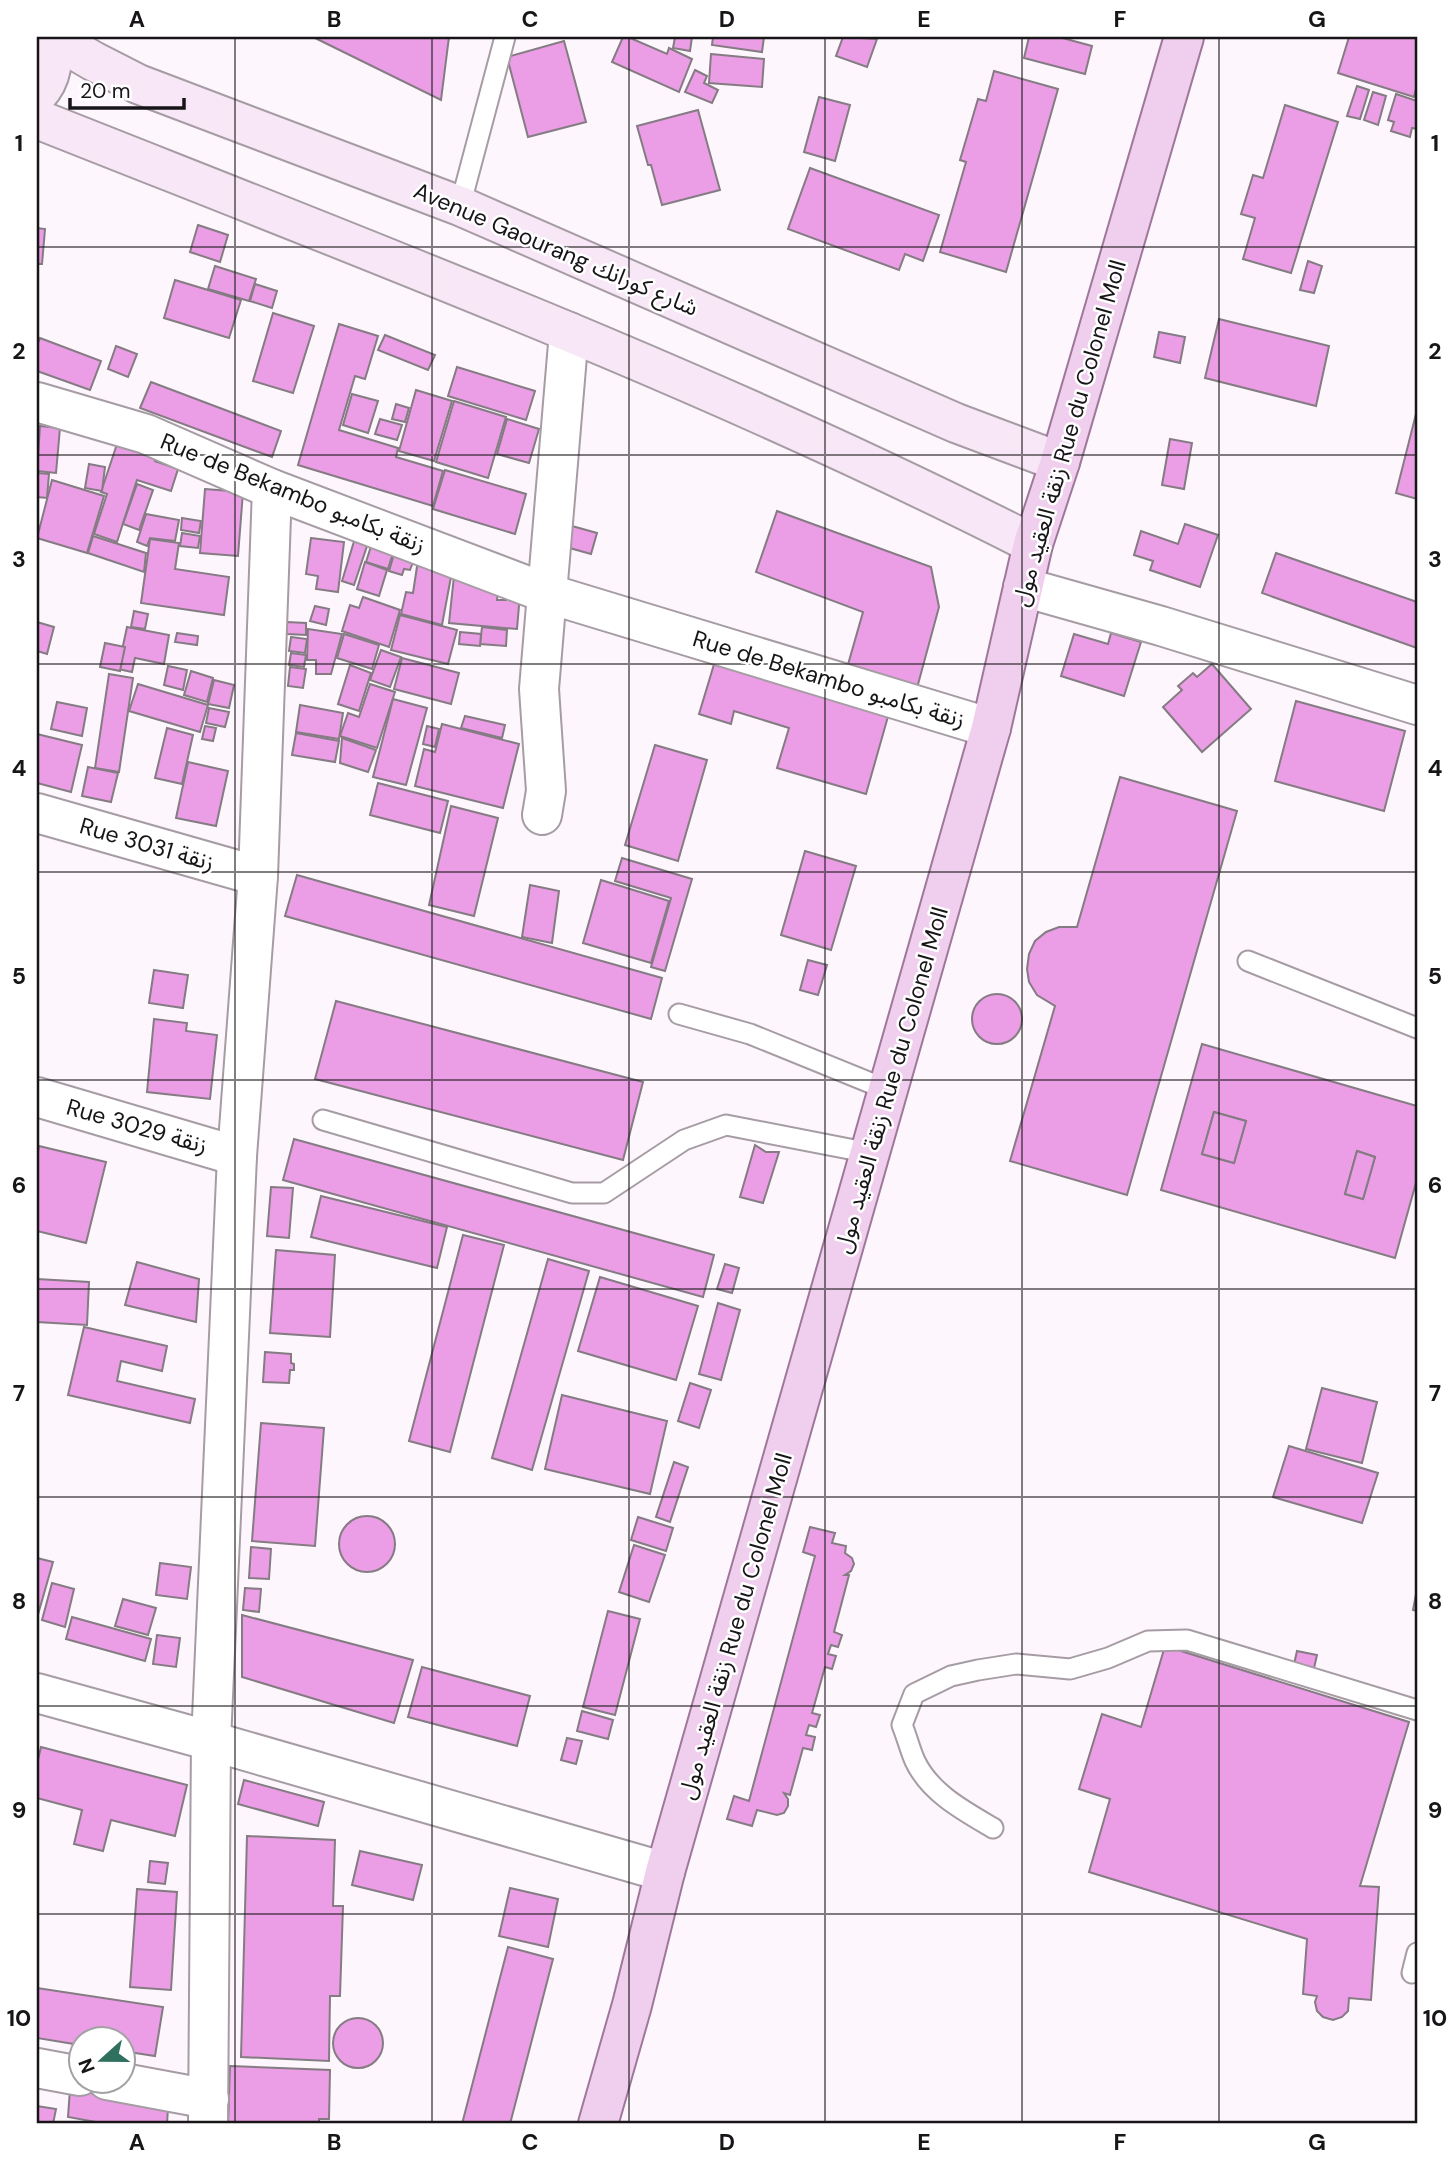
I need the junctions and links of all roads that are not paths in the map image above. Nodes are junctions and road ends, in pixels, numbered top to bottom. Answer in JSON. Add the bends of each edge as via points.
{"nodes":[{"id":1,"x":51,"y":37,"type":"edge"},
{"id":2,"x":505,"y":37,"type":"edge"},
{"id":3,"x":1184,"y":37,"type":"edge"},
{"id":4,"x":37,"y":95,"type":"edge"},
{"id":5,"x":37,"y":119,"type":"edge"},
{"id":6,"x":460,"y":206,"type":"junction"},
{"id":7,"x":569,"y":332,"type":"junction"},
{"id":8,"x":37,"y":402,"type":"edge"},
{"id":9,"x":1060,"y":462,"type":"junction"},
{"id":10,"x":272,"y":489,"type":"junction"},
{"id":11,"x":1033,"y":544,"type":"junction"},
{"id":12,"x":1023,"y":587,"type":"junction"},
{"id":13,"x":546,"y":593,"type":"junction"},
{"id":14,"x":1417,"y":705,"type":"edge"},
{"id":15,"x":991,"y":728,"type":"junction"},
{"id":16,"x":37,"y":813,"type":"edge"},
{"id":17,"x":542,"y":815,"type":"dead end"},
{"id":18,"x":258,"y":876,"type":"junction"},
{"id":19,"x":1248,"y":961,"type":"dead end"},
{"id":20,"x":679,"y":1014,"type":"dead end"},
{"id":21,"x":1417,"y":1028,"type":"edge"},
{"id":22,"x":888,"y":1090,"type":"junction"},
{"id":23,"x":37,"y":1097,"type":"edge"},
{"id":24,"x":323,"y":1120,"type":"dead end"},
{"id":25,"x":870,"y":1153,"type":"junction"},
{"id":26,"x":237,"y":1156,"type":"junction"},
{"id":27,"x":37,"y":1693,"type":"edge"},
{"id":28,"x":1417,"y":1710,"type":"edge"},
{"id":29,"x":211,"y":1741,"type":"junction"},
{"id":30,"x":993,"y":1828,"type":"dead end"},
{"id":31,"x":665,"y":1872,"type":"junction"},
{"id":32,"x":1417,"y":1953,"type":"edge"},
{"id":33,"x":1412,"y":1973,"type":"dead end"},
{"id":34,"x":37,"y":2068,"type":"edge"},
{"id":35,"x":66,"y":2073,"type":"edge"},
{"id":36,"x":136,"y":2090,"type":"edge"},
{"id":37,"x":208,"y":2112,"type":"edge"},
{"id":38,"x":598,"y":2124,"type":"edge"}],
"edges":[{"from":1,"to":4,"type":"main road","via":[[51,72]]},
{"from":1,"to":6,"type":"main road","name":"Avenue Gaourang شارع كورانك","via":[[138,84]]},
{"from":2,"to":6,"type":"lane"},
{"from":3,"to":9,"type":"main road","name":"زنقة العقيد مول Rue du Colonel Moll"},
{"from":5,"to":7,"type":"main road"},
{"from":6,"to":9,"type":"main road","name":"Avenue Gaourang شارع كورانك","via":[[956,423]]},
{"from":7,"to":11,"type":"main road","via":[[873,466]]},
{"from":7,"to":13,"type":"street"},
{"from":8,"to":10,"type":"street","name":"Rue de Bekambo زنقة بكامبو","via":[[146,433]]},
{"from":9,"to":11,"type":"main road","name":"زنقة العقيد مول Rue du Colonel Moll"},
{"from":10,"to":13,"type":"street","name":"Rue de Bekambo زنقة بكامبو"},
{"from":10,"to":18,"type":"street"},
{"from":11,"to":12,"type":"main road","name":"زنقة العقيد مول Rue du Colonel Moll"},
{"from":12,"to":14,"type":"street"},
{"from":12,"to":15,"type":"main road","name":"زنقة العقيد مول Rue du Colonel Moll"},
{"from":13,"to":15,"type":"street","name":"Rue de Bekambo زنقة بكامبو"},
{"from":13,"to":17,"type":"street","via":[[539,689],[546,791]]},
{"from":15,"to":22,"type":"main road","name":"زنقة العقيد مول Rue du Colonel Moll"},
{"from":16,"to":18,"type":"street","name":"Rue 3031 زنقة"},
{"from":18,"to":26,"type":"street"},
{"from":19,"to":21,"type":"lane"},
{"from":20,"to":22,"type":"lane","via":[[750,1034]]},
{"from":22,"to":25,"type":"main road","name":"زنقة العقيد مول Rue du Colonel Moll"},
{"from":23,"to":26,"type":"street","name":"Rue 3029 زنقة"},
{"from":24,"to":25,"type":"lane","via":[[572,1193],[604,1193],[684,1140],[726,1125]]},
{"from":25,"to":31,"type":"main road","name":"زنقة العقيد مول Rue du Colonel Moll"},
{"from":26,"to":29,"type":"street"},
{"from":27,"to":29,"type":"street"},
{"from":28,"to":30,"type":"lane","via":[[1187,1640],[1148,1641],[1070,1669],[1016,1664],[951,1676],[914,1695],[902,1725],[916,1763],[934,1787]]},
{"from":29,"to":31,"type":"street"},
{"from":29,"to":37,"type":"street"},
{"from":31,"to":38,"type":"main road","name":"زنقة العقيد مول Rue du Colonel Moll"},
{"from":32,"to":33,"type":"lane"},
{"from":34,"to":35,"type":"street"},
{"from":36,"to":37,"type":"street"}]}
